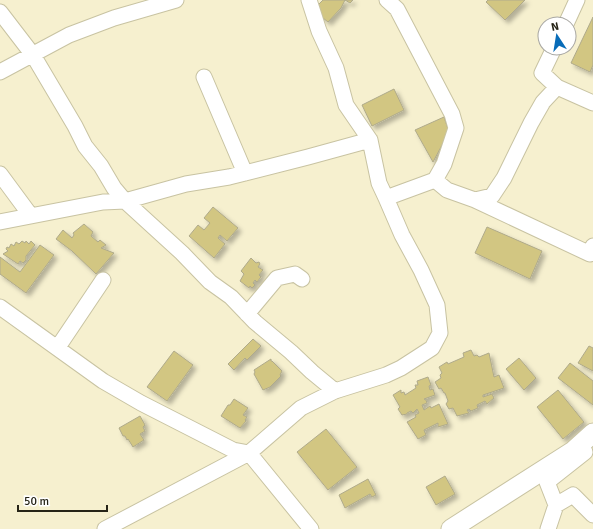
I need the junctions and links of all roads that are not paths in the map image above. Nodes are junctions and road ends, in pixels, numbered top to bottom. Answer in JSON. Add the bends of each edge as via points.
{"nodes":[{"id":1,"x":176,"y":0,"type":"edge"},
{"id":2,"x":309,"y":0,"type":"edge"},
{"id":3,"x":387,"y":0,"type":"edge"},
{"id":4,"x":577,"y":0,"type":"edge"},
{"id":5,"x":0,"y":12,"type":"edge"},
{"id":6,"x":570,"y":16,"type":"edge"},
{"id":7,"x":33,"y":55,"type":"junction"},
{"id":8,"x":550,"y":56,"type":"edge"},
{"id":9,"x":0,"y":72,"type":"edge"},
{"id":10,"x":204,"y":77,"type":"dead end"},
{"id":11,"x":557,"y":87,"type":"junction"},
{"id":12,"x":593,"y":103,"type":"edge"},
{"id":13,"x":370,"y":140,"type":"junction"},
{"id":14,"x":245,"y":173,"type":"junction"},
{"id":15,"x":0,"y":174,"type":"edge"},
{"id":16,"x":435,"y":180,"type":"junction"},
{"id":17,"x":386,"y":198,"type":"junction"},
{"id":18,"x":475,"y":200,"type":"junction"},
{"id":19,"x":125,"y":201,"type":"junction"},
{"id":20,"x":30,"y":216,"type":"junction"},
{"id":21,"x":0,"y":222,"type":"edge"},
{"id":22,"x":593,"y":246,"type":"edge"},
{"id":23,"x":302,"y":279,"type":"dead end"},
{"id":24,"x":103,"y":280,"type":"dead end"},
{"id":25,"x":0,"y":307,"type":"edge"},
{"id":26,"x":247,"y":314,"type":"junction"},
{"id":27,"x":58,"y":348,"type":"junction"},
{"id":28,"x":335,"y":391,"type":"junction"},
{"id":29,"x":593,"y":433,"type":"edge"},
{"id":30,"x":593,"y":446,"type":"edge"},
{"id":31,"x":249,"y":453,"type":"junction"},
{"id":32,"x":556,"y":505,"type":"junction"},
{"id":33,"x":593,"y":515,"type":"edge"},
{"id":34,"x":104,"y":529,"type":"edge"},
{"id":35,"x":311,"y":529,"type":"edge"},
{"id":36,"x":451,"y":529,"type":"edge"},
{"id":37,"x":548,"y":529,"type":"edge"}],
"edges":[{"from":1,"to":7,"type":"street","via":[[69,34]]},
{"from":2,"to":13,"type":"street","via":[[319,31],[336,68],[346,105]]},
{"from":3,"to":16,"type":"street","via":[[398,9],[452,114],[456,128],[444,164]]},
{"from":4,"to":6,"type":"street"},
{"from":5,"to":7,"type":"street"},
{"from":7,"to":9,"type":"street"},
{"from":7,"to":19,"type":"street","via":[[84,146]]},
{"from":8,"to":11,"type":"street","via":[[542,73]]},
{"from":10,"to":14,"type":"street"},
{"from":11,"to":12,"type":"street"},
{"from":11,"to":18,"type":"street","via":[[543,102],[492,196]]},
{"from":13,"to":14,"type":"street"},
{"from":13,"to":17,"type":"street","via":[[379,183]]},
{"from":14,"to":19,"type":"street","via":[[186,184]]},
{"from":15,"to":20,"type":"street"},
{"from":16,"to":17,"type":"street"},
{"from":16,"to":18,"type":"street","via":[[447,190]]},
{"from":17,"to":28,"type":"street","via":[[437,305],[440,333],[432,348],[401,368]]},
{"from":18,"to":22,"type":"street","via":[[590,254]]},
{"from":19,"to":20,"type":"street","via":[[103,202]]},
{"from":19,"to":26,"type":"street"},
{"from":20,"to":21,"type":"street"},
{"from":23,"to":26,"type":"street","via":[[295,274],[277,278]]},
{"from":24,"to":27,"type":"street"},
{"from":25,"to":27,"type":"street"},
{"from":26,"to":28,"type":"street"},
{"from":27,"to":31,"type":"street","via":[[103,381],[141,403],[233,450]]},
{"from":28,"to":31,"type":"street","via":[[301,408]]},
{"from":29,"to":36,"type":"main road","via":[[573,451]]},
{"from":30,"to":32,"type":"street","via":[[547,482]]},
{"from":31,"to":34,"type":"street"},
{"from":31,"to":35,"type":"street"},
{"from":32,"to":33,"type":"street","via":[[573,495]]},
{"from":32,"to":37,"type":"street"}]}
